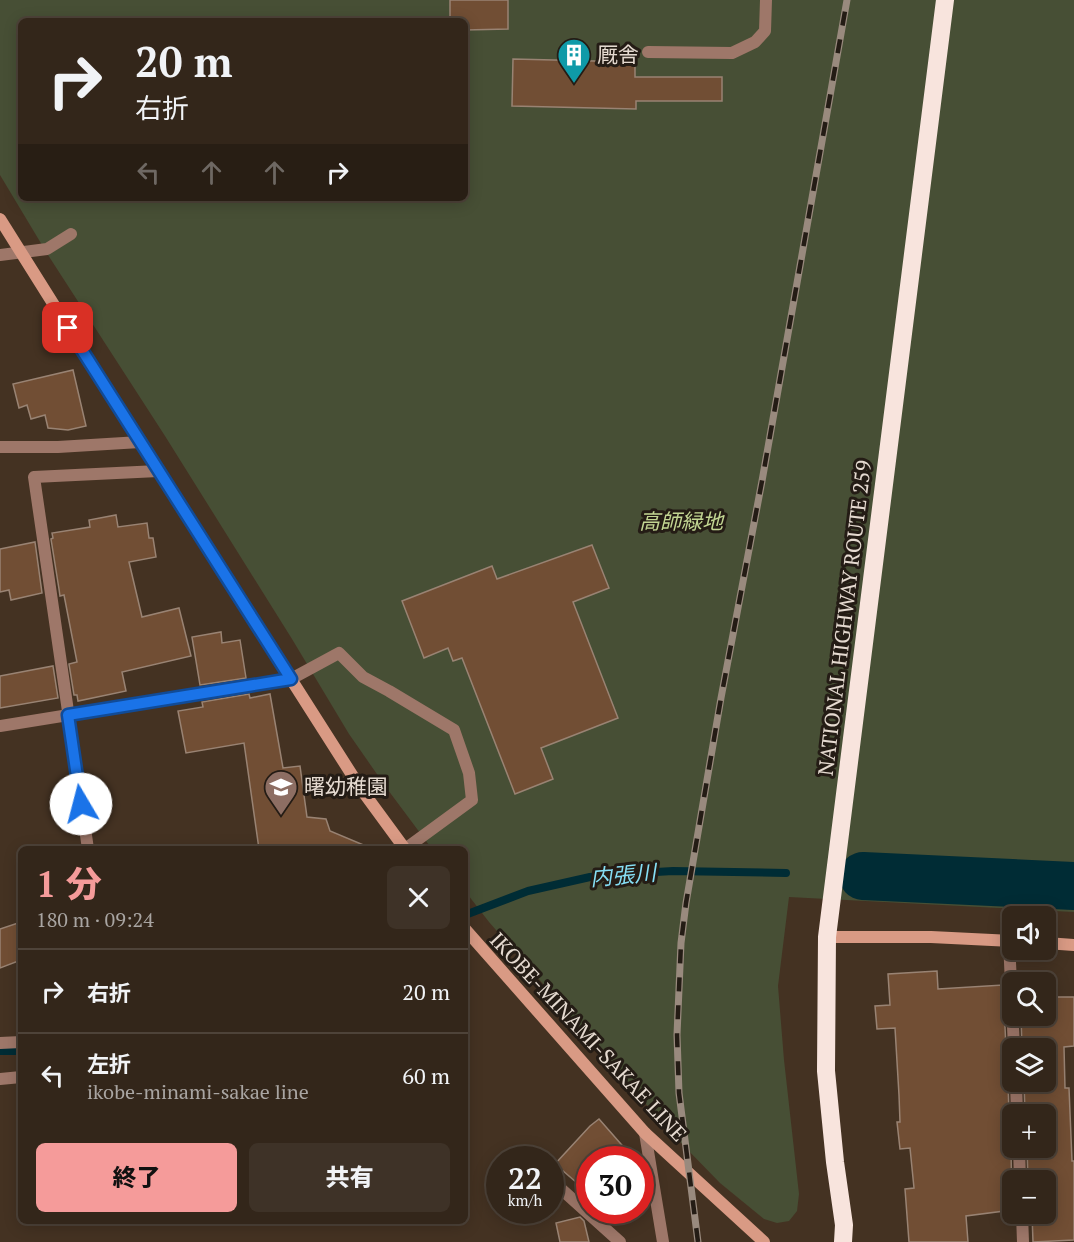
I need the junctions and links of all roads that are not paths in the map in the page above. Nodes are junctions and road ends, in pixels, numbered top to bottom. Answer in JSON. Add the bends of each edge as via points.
{"nodes":[{"id":1,"x":766,"y":0,"type":"edge"},
{"id":2,"x":945,"y":0,"type":"edge"},
{"id":3,"x":648,"y":52,"type":"dead end"},
{"id":4,"x":0,"y":219,"type":"edge"},
{"id":5,"x":71,"y":234,"type":"dead end"},
{"id":6,"x":20,"y":252,"type":"junction"},
{"id":7,"x":0,"y":255,"type":"edge"},
{"id":8,"x":140,"y":442,"type":"junction"},
{"id":9,"x":0,"y":447,"type":"edge"},
{"id":10,"x":158,"y":471,"type":"junction"},
{"id":11,"x":291,"y":679,"type":"junction"},
{"id":12,"x":68,"y":715,"type":"junction"},
{"id":13,"x":0,"y":726,"type":"edge"},
{"id":14,"x":88,"y":846,"type":"edge"},
{"id":15,"x":403,"y":846,"type":"edge"},
{"id":16,"x":409,"y":846,"type":"edge"},
{"id":17,"x":468,"y":936,"type":"edge"},
{"id":18,"x":827,"y":936,"type":"junction"},
{"id":19,"x":1002,"y":941,"type":"edge"},
{"id":20,"x":1056,"y":944,"type":"edge"},
{"id":21,"x":1074,"y":945,"type":"edge"},
{"id":22,"x":1012,"y":960,"type":"edge"},
{"id":23,"x":1014,"y":1038,"type":"edge"},
{"id":24,"x":18,"y":1042,"type":"edge"},
{"id":25,"x":0,"y":1043,"type":"edge"},
{"id":26,"x":18,"y":1077,"type":"edge"},
{"id":27,"x":0,"y":1079,"type":"edge"},
{"id":28,"x":645,"y":1133,"type":"junction"},
{"id":29,"x":564,"y":1192,"type":"edge"},
{"id":30,"x":1022,"y":1224,"type":"edge"},
{"id":31,"x":620,"y":1242,"type":"edge"},
{"id":32,"x":663,"y":1242,"type":"edge"},
{"id":33,"x":764,"y":1242,"type":"edge"},
{"id":34,"x":843,"y":1242,"type":"edge"},
{"id":35,"x":1023,"y":1242,"type":"edge"}],
"edges":[{"from":1,"to":3,"type":"street","via":[[765,31],[756,42],[732,53]]},
{"from":2,"to":18,"type":"highway","name":"NATIONAL HIGHWAY ROUTE 259"},
{"from":4,"to":6,"type":"main road"},
{"from":5,"to":6,"type":"street","via":[[47,249]]},
{"from":6,"to":7,"type":"street"},
{"from":6,"to":8,"type":"main road"},
{"from":8,"to":9,"type":"street"},
{"from":8,"to":10,"type":"main road"},
{"from":10,"to":11,"type":"main road"},
{"from":10,"to":12,"type":"street","via":[[34,477]]},
{"from":11,"to":12,"type":"street"},
{"from":11,"to":15,"type":"main road","via":[[361,789]]},
{"from":11,"to":16,"type":"street","via":[[339,653],[363,677],[454,730],[469,773],[472,800]]},
{"from":12,"to":13,"type":"street"},
{"from":12,"to":14,"type":"street"},
{"from":17,"to":28,"type":"main road","name":"IKOBE-MINAMI-SAKAE LINE"},
{"from":18,"to":19,"type":"main road"},
{"from":18,"to":34,"type":"highway","name":"NATIONAL HIGHWAY ROUTE 259","via":[[826,1071]]},
{"from":20,"to":21,"type":"main road"},
{"from":22,"to":23,"type":"street"},
{"from":24,"to":25,"type":"street"},
{"from":26,"to":27,"type":"street"},
{"from":28,"to":32,"type":"street"},
{"from":28,"to":33,"type":"main road","name":"IKOBE-MINAMI-SAKAE LINE"},
{"from":29,"to":31,"type":"street"},
{"from":30,"to":35,"type":"street"}]}
